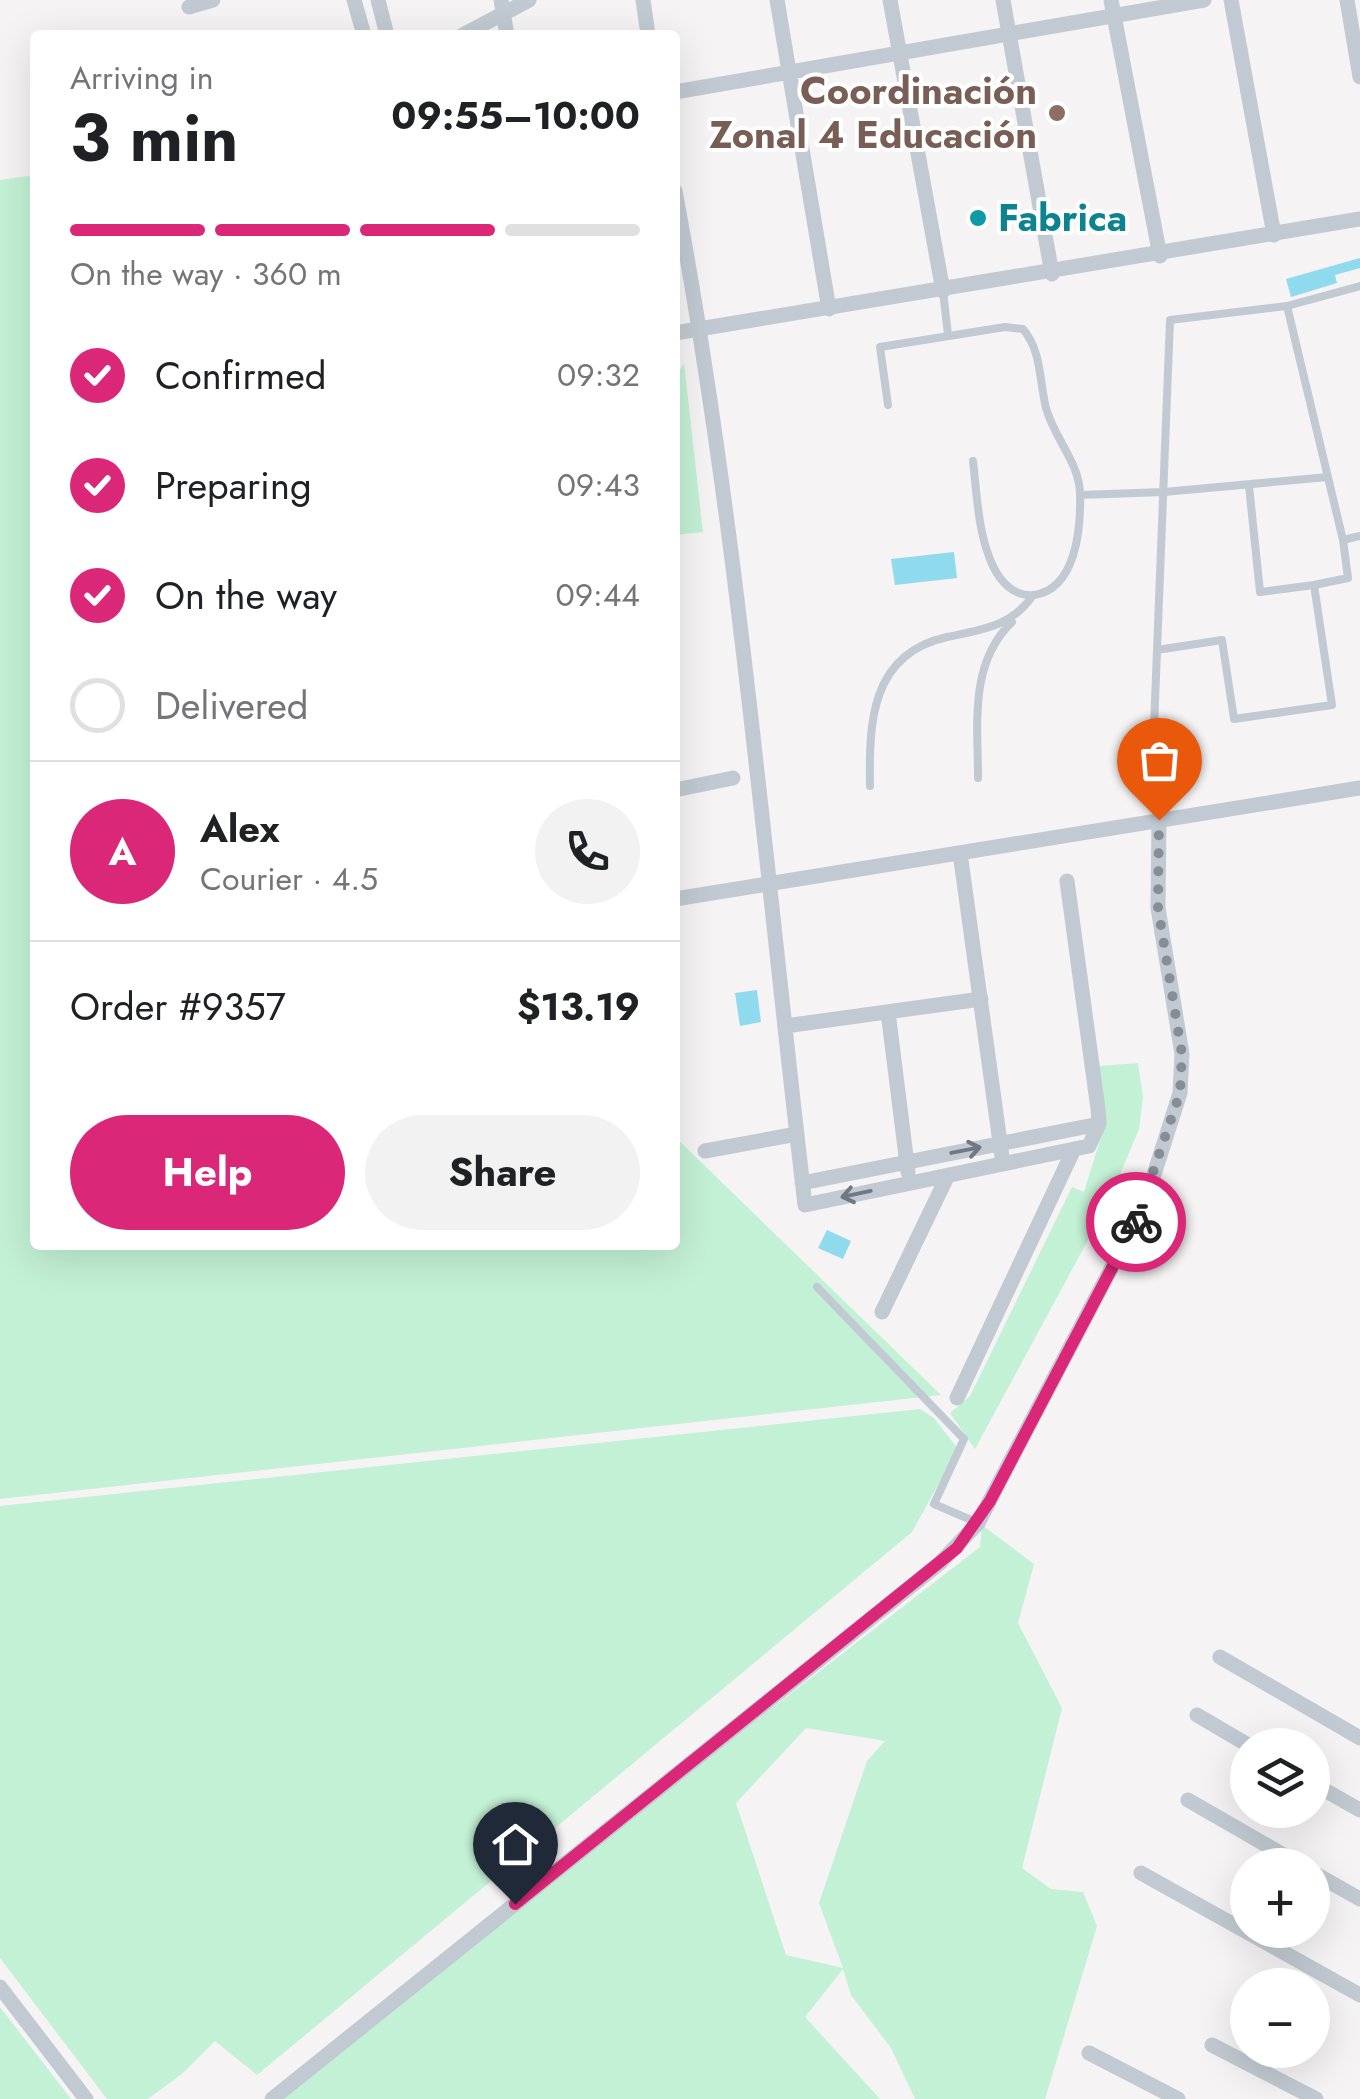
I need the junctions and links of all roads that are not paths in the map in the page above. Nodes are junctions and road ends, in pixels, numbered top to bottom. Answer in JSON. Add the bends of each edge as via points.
{"nodes":[{"id":1,"x":212,"y":0,"type":"edge"},
{"id":2,"x":354,"y":0,"type":"edge"},
{"id":3,"x":378,"y":0,"type":"edge"},
{"id":4,"x":529,"y":0,"type":"edge"},
{"id":5,"x":642,"y":0,"type":"edge"},
{"id":6,"x":777,"y":0,"type":"edge"},
{"id":7,"x":890,"y":0,"type":"edge"},
{"id":8,"x":1003,"y":0,"type":"edge"},
{"id":9,"x":1204,"y":0,"type":"edge"},
{"id":10,"x":1231,"y":0,"type":"edge"},
{"id":11,"x":1347,"y":0,"type":"edge"},
{"id":12,"x":189,"y":7,"type":"dead end"},
{"id":13,"x":502,"y":7,"type":"edge"},
{"id":14,"x":1112,"y":8,"type":"edge"},
{"id":15,"x":363,"y":30,"type":"edge"},
{"id":16,"x":385,"y":30,"type":"edge"},
{"id":17,"x":470,"y":30,"type":"edge"},
{"id":18,"x":647,"y":30,"type":"edge"},
{"id":19,"x":1010,"y":34,"type":"junction"},
{"id":20,"x":898,"y":53,"type":"junction"},
{"id":21,"x":788,"y":72,"type":"junction"},
{"id":22,"x":1360,"y":77,"type":"edge"},
{"id":23,"x":680,"y":91,"type":"edge"},
{"id":24,"x":680,"y":218,"type":"edge"},
{"id":25,"x":1360,"y":220,"type":"edge"},
{"id":26,"x":1274,"y":236,"type":"junction"},
{"id":27,"x":1160,"y":256,"type":"junction"},
{"id":28,"x":1052,"y":274,"type":"junction"},
{"id":29,"x":1360,"y":286,"type":"edge"},
{"id":30,"x":942,"y":291,"type":"junction"},
{"id":31,"x":1288,"y":306,"type":"junction"},
{"id":32,"x":828,"y":310,"type":"junction"},
{"id":33,"x":701,"y":329,"type":"junction"},
{"id":34,"x":680,"y":332,"type":"edge"},
{"id":35,"x":948,"y":335,"type":"junction"},
{"id":36,"x":888,"y":404,"type":"dead end"},
{"id":37,"x":972,"y":461,"type":"dead end"},
{"id":38,"x":1328,"y":477,"type":"junction"},
{"id":39,"x":1249,"y":486,"type":"junction"},
{"id":40,"x":1164,"y":492,"type":"junction"},
{"id":41,"x":1080,"y":495,"type":"junction"},
{"id":42,"x":1360,"y":536,"type":"edge"},
{"id":43,"x":1343,"y":540,"type":"junction"},
{"id":44,"x":1314,"y":585,"type":"junction"},
{"id":45,"x":1033,"y":595,"type":"junction"},
{"id":46,"x":1022,"y":612,"type":"junction"},
{"id":47,"x":1158,"y":650,"type":"junction"},
{"id":48,"x":733,"y":778,"type":"dead end"},
{"id":49,"x":978,"y":778,"type":"dead end"},
{"id":50,"x":870,"y":786,"type":"dead end"},
{"id":51,"x":1360,"y":788,"type":"edge"},
{"id":52,"x":680,"y":789,"type":"edge"},
{"id":53,"x":1151,"y":804,"type":"dead end"},
{"id":54,"x":1154,"y":821,"type":"junction"},
{"id":55,"x":960,"y":853,"type":"junction"},
{"id":56,"x":1067,"y":881,"type":"dead end"},
{"id":57,"x":768,"y":883,"type":"junction"},
{"id":58,"x":680,"y":898,"type":"edge"},
{"id":59,"x":980,"y":998,"type":"junction"},
{"id":60,"x":888,"y":1012,"type":"junction"},
{"id":61,"x":785,"y":1026,"type":"junction"},
{"id":62,"x":1099,"y":1124,"type":"junction"},
{"id":63,"x":797,"y":1134,"type":"junction"},
{"id":64,"x":1001,"y":1144,"type":"junction"},
{"id":65,"x":1074,"y":1149,"type":"junction"},
{"id":66,"x":705,"y":1152,"type":"dead end"},
{"id":67,"x":907,"y":1162,"type":"junction"},
{"id":68,"x":1003,"y":1164,"type":"junction"},
{"id":69,"x":948,"y":1175,"type":"junction"},
{"id":70,"x":802,"y":1183,"type":"junction"},
{"id":71,"x":909,"y":1183,"type":"junction"},
{"id":72,"x":818,"y":1287,"type":"dead end"},
{"id":73,"x":882,"y":1312,"type":"dead end"},
{"id":74,"x":958,"y":1398,"type":"dead end"},
{"id":75,"x":974,"y":1521,"type":"junction"},
{"id":76,"x":1220,"y":1657,"type":"dead end"},
{"id":77,"x":1197,"y":1715,"type":"dead end"},
{"id":78,"x":1230,"y":1734,"type":"edge"},
{"id":79,"x":1360,"y":1738,"type":"edge"},
{"id":80,"x":1330,"y":1792,"type":"edge"},
{"id":81,"x":1188,"y":1800,"type":"dead end"},
{"id":82,"x":1360,"y":1810,"type":"edge"},
{"id":83,"x":1271,"y":1848,"type":"edge"},
{"id":84,"x":1141,"y":1873,"type":"dead end"},
{"id":85,"x":1330,"y":1882,"type":"edge"},
{"id":86,"x":1360,"y":1899,"type":"edge"},
{"id":87,"x":0,"y":1987,"type":"edge"},
{"id":88,"x":1360,"y":1994,"type":"edge"},
{"id":89,"x":1212,"y":2045,"type":"dead end"},
{"id":90,"x":1089,"y":2053,"type":"dead end"},
{"id":91,"x":86,"y":2099,"type":"edge"},
{"id":92,"x":272,"y":2099,"type":"edge"},
{"id":93,"x":1178,"y":2099,"type":"edge"},
{"id":94,"x":1316,"y":2099,"type":"edge"}],
"edges":[{"from":1,"to":12,"type":"street"},
{"from":2,"to":15,"type":"street"},
{"from":3,"to":16,"type":"street"},
{"from":4,"to":13,"type":"street"},
{"from":5,"to":18,"type":"street"},
{"from":6,"to":21,"type":"street"},
{"from":7,"to":20,"type":"street"},
{"from":8,"to":19,"type":"street"},
{"from":9,"to":14,"type":"street"},
{"from":10,"to":26,"type":"street"},
{"from":11,"to":22,"type":"street"},
{"from":13,"to":17,"type":"street"},
{"from":14,"to":19,"type":"street"},
{"from":14,"to":27,"type":"street"},
{"from":19,"to":20,"type":"street"},
{"from":19,"to":28,"type":"street"},
{"from":20,"to":21,"type":"street"},
{"from":20,"to":30,"type":"street"},
{"from":21,"to":23,"type":"street"},
{"from":21,"to":32,"type":"street"},
{"from":24,"to":33,"type":"street"},
{"from":25,"to":26,"type":"street"},
{"from":26,"to":27,"type":"street"},
{"from":27,"to":28,"type":"street"},
{"from":28,"to":30,"type":"street"},
{"from":29,"to":31,"type":"lane"},
{"from":30,"to":32,"type":"street"},
{"from":30,"to":35,"type":"lane"},
{"from":31,"to":38,"type":"lane"},
{"from":31,"to":40,"type":"lane","via":[[1170,320]]},
{"from":32,"to":33,"type":"street"},
{"from":33,"to":34,"type":"street"},
{"from":33,"to":57,"type":"street"},
{"from":35,"to":36,"type":"lane","via":[[880,347]]},
{"from":35,"to":41,"type":"lane","via":[[1004,327],[1022,329],[1035,344],[1047,410],[1077,472]]},
{"from":37,"to":45,"type":"lane","via":[[994,568],[1010,590]]},
{"from":38,"to":39,"type":"lane"},
{"from":38,"to":43,"type":"lane"},
{"from":39,"to":40,"type":"lane"},
{"from":39,"to":44,"type":"lane","via":[[1260,592]]},
{"from":40,"to":41,"type":"lane"},
{"from":40,"to":47,"type":"lane"},
{"from":41,"to":45,"type":"lane","via":[[1064,580]]},
{"from":42,"to":43,"type":"lane"},
{"from":43,"to":44,"type":"lane","via":[[1348,578]]},
{"from":44,"to":47,"type":"lane","via":[[1332,704],[1234,719],[1222,640]]},
{"from":45,"to":46,"type":"lane"},
{"from":46,"to":49,"type":"lane","via":[[987,653],[980,676]]},
{"from":46,"to":50,"type":"lane","via":[[940,638],[891,673],[870,717]]},
{"from":47,"to":53,"type":"lane"},
{"from":48,"to":52,"type":"street"},
{"from":51,"to":54,"type":"street"},
{"from":54,"to":55,"type":"street"},
{"from":54,"to":75,"type":"street","via":[[1158,908],[1182,1054],[1180,1093],[1144,1206]]},
{"from":55,"to":57,"type":"street"},
{"from":55,"to":59,"type":"street"},
{"from":56,"to":62,"type":"street"},
{"from":57,"to":58,"type":"street"},
{"from":57,"to":61,"type":"street"},
{"from":59,"to":60,"type":"street"},
{"from":59,"to":64,"type":"street"},
{"from":60,"to":61,"type":"street"},
{"from":60,"to":67,"type":"street"},
{"from":61,"to":63,"type":"street"},
{"from":62,"to":64,"type":"street"},
{"from":62,"to":65,"type":"street","via":[[1089,1146]]},
{"from":63,"to":66,"type":"street"},
{"from":63,"to":70,"type":"street"},
{"from":67,"to":64,"type":"street","one_way":true},
{"from":64,"to":68,"type":"street"},
{"from":65,"to":68,"type":"street"},
{"from":65,"to":74,"type":"street"},
{"from":67,"to":70,"type":"street"},
{"from":67,"to":71,"type":"street"},
{"from":68,"to":69,"type":"street"},
{"from":69,"to":71,"type":"street"},
{"from":69,"to":73,"type":"street"},
{"from":71,"to":70,"type":"street","one_way":true,"via":[[805,1205]]},
{"from":72,"to":75,"type":"lane","via":[[964,1438],[934,1504]]},
{"from":75,"to":92,"type":"street","via":[[940,1563]]},
{"from":76,"to":79,"type":"street"},
{"from":77,"to":78,"type":"street"},
{"from":80,"to":82,"type":"street"},
{"from":81,"to":83,"type":"street"},
{"from":84,"to":88,"type":"street"},
{"from":85,"to":86,"type":"street"},
{"from":87,"to":91,"type":"street"},
{"from":89,"to":94,"type":"street"},
{"from":90,"to":93,"type":"street"}]}
